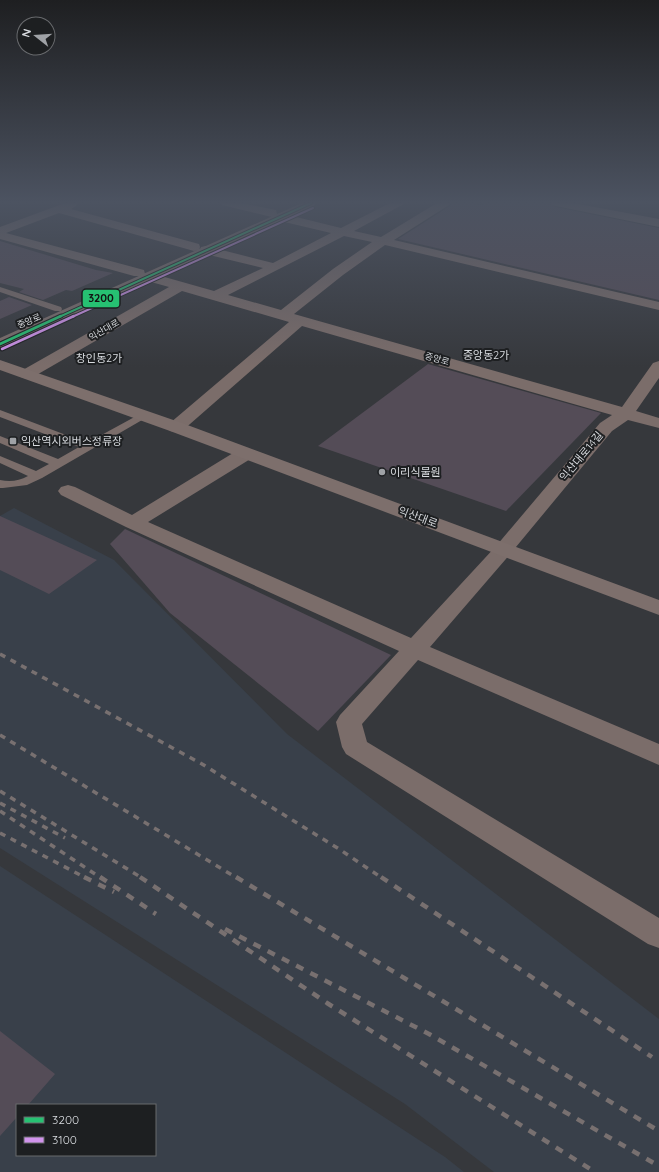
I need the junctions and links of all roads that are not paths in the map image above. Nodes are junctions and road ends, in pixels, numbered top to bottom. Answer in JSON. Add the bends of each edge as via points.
{"nodes":[{"id":1,"x":82,"y":258,"type":"edge"},
{"id":2,"x":181,"y":258,"type":"edge"},
{"id":3,"x":236,"y":258,"type":"edge"},
{"id":4,"x":293,"y":258,"type":"edge"},
{"id":5,"x":359,"y":258,"type":"edge"},
{"id":6,"x":454,"y":258,"type":"edge"},
{"id":7,"x":275,"y":267,"type":"junction"},
{"id":8,"x":144,"y":275,"type":"junction"},
{"id":9,"x":181,"y":286,"type":"junction"},
{"id":10,"x":0,"y":290,"type":"edge"},
{"id":11,"x":215,"y":296,"type":"junction"},
{"id":12,"x":659,"y":306,"type":"edge"},
{"id":13,"x":58,"y":309,"type":"junction"},
{"id":14,"x":284,"y":315,"type":"junction"},
{"id":15,"x":300,"y":320,"type":"junction"},
{"id":16,"x":0,"y":333,"type":"edge"},
{"id":17,"x":0,"y":344,"type":"edge"},
{"id":18,"x":0,"y":365,"type":"edge"},
{"id":19,"x":659,"y":366,"type":"edge"},
{"id":20,"x":26,"y":374,"type":"junction"},
{"id":21,"x":0,"y":413,"type":"edge"},
{"id":22,"x":626,"y":413,"type":"junction"},
{"id":23,"x":142,"y":415,"type":"junction"},
{"id":24,"x":659,"y":423,"type":"edge"},
{"id":25,"x":176,"y":427,"type":"junction"},
{"id":26,"x":0,"y":439,"type":"edge"},
{"id":27,"x":245,"y":454,"type":"junction"},
{"id":28,"x":0,"y":459,"type":"edge"},
{"id":29,"x":59,"y":464,"type":"junction"},
{"id":30,"x":38,"y":476,"type":"junction"},
{"id":31,"x":0,"y":483,"type":"edge"},
{"id":32,"x":68,"y":490,"type":"dead end"},
{"id":33,"x":133,"y":523,"type":"junction"},
{"id":34,"x":504,"y":549,"type":"junction"},
{"id":35,"x":659,"y":608,"type":"edge"},
{"id":36,"x":414,"y":649,"type":"junction"},
{"id":37,"x":659,"y":755,"type":"edge"},
{"id":38,"x":659,"y":934,"type":"edge"}],
"edges":[{"from":1,"to":8,"type":"street"},
{"from":2,"to":8,"type":"street","name":"중앙로"},
{"from":3,"to":7,"type":"street"},
{"from":4,"to":7,"type":"street"},
{"from":5,"to":14,"type":"street"},
{"from":6,"to":12,"type":"street"},
{"from":7,"to":11,"type":"street"},
{"from":8,"to":9,"type":"street","name":"중앙로"},
{"from":8,"to":13,"type":"street","name":"중앙로"},
{"from":8,"to":17,"type":"street","name":"중앙로"},
{"from":9,"to":11,"type":"street","name":"중앙로"},
{"from":9,"to":20,"type":"street","name":"익산대로"},
{"from":10,"to":13,"type":"lane","name":"중앙로"},
{"from":11,"to":14,"type":"street","name":"중앙로"},
{"from":13,"to":16,"type":"street","name":"중앙로"},
{"from":14,"to":15,"type":"street","name":"중앙로"},
{"from":15,"to":22,"type":"street","name":"중앙로"},
{"from":15,"to":25,"type":"street"},
{"from":18,"to":20,"type":"street","name":"익산대로"},
{"from":19,"to":22,"type":"street","name":"익산대로14길"},
{"from":20,"to":23,"type":"street","name":"익산대로"},
{"from":21,"to":23,"type":"lane","via":[[83,445]]},
{"from":22,"to":24,"type":"street","name":"중앙로"},
{"from":22,"to":34,"type":"street","name":"익산대로14길","via":[[606,427]]},
{"from":23,"to":25,"type":"street","name":"익산대로"},
{"from":23,"to":29,"type":"lane"},
{"from":25,"to":27,"type":"street","name":"익산대로"},
{"from":26,"to":29,"type":"lane"},
{"from":27,"to":33,"type":"street"},
{"from":27,"to":34,"type":"street","name":"익산대로"},
{"from":28,"to":30,"type":"lane"},
{"from":29,"to":30,"type":"lane"},
{"from":30,"to":31,"type":"lane","via":[[23,483]]},
{"from":32,"to":33,"type":"street"},
{"from":33,"to":36,"type":"street"},
{"from":34,"to":35,"type":"street","name":"익산대로"},
{"from":34,"to":36,"type":"street","name":"익산대로14길"},
{"from":36,"to":37,"type":"street"},
{"from":36,"to":38,"type":"street","name":"익산대로14길","via":[[348,722],[356,747]]}]}
